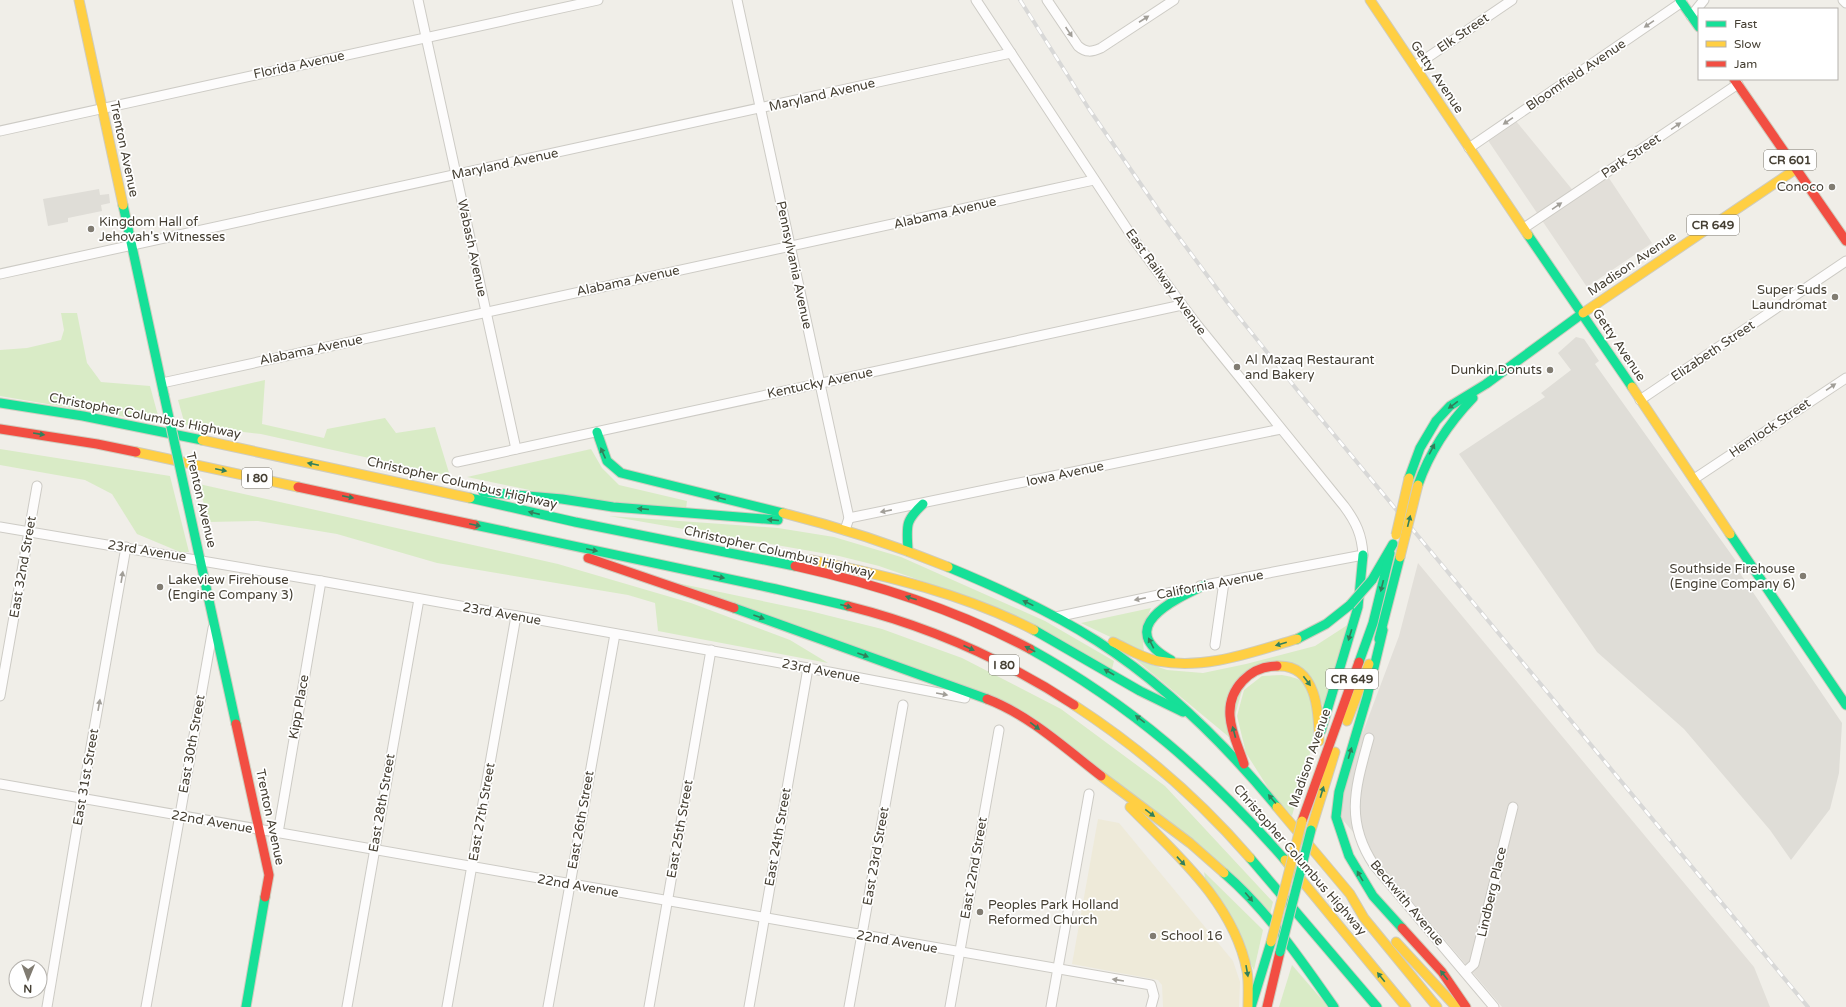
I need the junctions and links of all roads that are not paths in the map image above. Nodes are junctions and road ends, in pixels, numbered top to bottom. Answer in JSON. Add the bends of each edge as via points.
{"nodes":[{"id":1,"x":79,"y":0,"type":"edge"},
{"id":2,"x":418,"y":0,"type":"edge"},
{"id":3,"x":598,"y":0,"type":"edge"},
{"id":4,"x":737,"y":0,"type":"edge"},
{"id":5,"x":976,"y":0,"type":"edge"},
{"id":6,"x":1047,"y":0,"type":"edge"},
{"id":7,"x":1174,"y":0,"type":"edge"},
{"id":8,"x":1370,"y":0,"type":"edge"},
{"id":9,"x":1512,"y":0,"type":"edge"},
{"id":10,"x":1704,"y":0,"type":"edge"},
{"id":11,"x":1843,"y":0,"type":"edge"},
{"id":12,"x":1681,"y":1,"type":"edge"},
{"id":13,"x":1846,"y":3,"type":"edge"},
{"id":14,"x":1691,"y":16,"type":"junction"},
{"id":15,"x":1698,"y":26,"type":"edge"},
{"id":16,"x":426,"y":38,"type":"junction"},
{"id":17,"x":1011,"y":53,"type":"junction"},
{"id":18,"x":1414,"y":66,"type":"junction"},
{"id":19,"x":1736,"y":82,"type":"edge"},
{"id":20,"x":102,"y":108,"type":"junction"},
{"id":21,"x":760,"y":109,"type":"junction"},
{"id":22,"x":0,"y":131,"type":"edge"},
{"id":23,"x":1469,"y":148,"type":"junction"},
{"id":24,"x":1796,"y":169,"type":"junction"},
{"id":25,"x":456,"y":174,"type":"junction"},
{"id":26,"x":1094,"y":180,"type":"junction"},
{"id":27,"x":1524,"y":228,"type":"junction"},
{"id":28,"x":1844,"y":234,"type":"edge"},
{"id":29,"x":132,"y":245,"type":"junction"},
{"id":30,"x":791,"y":247,"type":"junction"},
{"id":31,"x":1846,"y":261,"type":"edge"},
{"id":32,"x":0,"y":274,"type":"edge"},
{"id":33,"x":1182,"y":304,"type":"junction"},
{"id":34,"x":486,"y":311,"type":"junction"},
{"id":35,"x":1582,"y":314,"type":"junction"},
{"id":36,"x":1846,"y":378,"type":"edge"},
{"id":37,"x":162,"y":383,"type":"junction"},
{"id":38,"x":819,"y":383,"type":"junction"},
{"id":39,"x":1486,"y":384,"type":"junction"},
{"id":40,"x":1640,"y":400,"type":"junction"},
{"id":41,"x":0,"y":403,"type":"edge"},
{"id":42,"x":0,"y":429,"type":"edge"},
{"id":43,"x":1281,"y":429,"type":"junction"},
{"id":44,"x":597,"y":432,"type":"junction"},
{"id":45,"x":516,"y":450,"type":"junction"},
{"id":46,"x":457,"y":462,"type":"dead end"},
{"id":47,"x":1694,"y":480,"type":"junction"},
{"id":48,"x":37,"y":486,"type":"dead end"},
{"id":49,"x":420,"y":487,"type":"junction"},
{"id":50,"x":923,"y":504,"type":"junction"},
{"id":51,"x":849,"y":518,"type":"junction"},
{"id":52,"x":572,"y":521,"type":"junction"},
{"id":53,"x":826,"y":524,"type":"junction"},
{"id":54,"x":0,"y":527,"type":"edge"},
{"id":55,"x":845,"y":530,"type":"junction"},
{"id":56,"x":29,"y":533,"type":"junction"},
{"id":57,"x":513,"y":533,"type":"junction"},
{"id":58,"x":1394,"y":540,"type":"junction"},
{"id":59,"x":126,"y":547,"type":"junction"},
{"id":60,"x":908,"y":551,"type":"junction"},
{"id":61,"x":1363,"y":555,"type":"junction"},
{"id":62,"x":201,"y":560,"type":"junction"},
{"id":63,"x":321,"y":581,"type":"junction"},
{"id":64,"x":1224,"y":582,"type":"junction"},
{"id":65,"x":1205,"y":585,"type":"junction"},
{"id":66,"x":419,"y":599,"type":"junction"},
{"id":67,"x":516,"y":616,"type":"junction"},
{"id":68,"x":1056,"y":617,"type":"junction"},
{"id":69,"x":214,"y":622,"type":"junction"},
{"id":70,"x":1075,"y":627,"type":"junction"},
{"id":71,"x":1383,"y":630,"type":"junction"},
{"id":72,"x":615,"y":634,"type":"junction"},
{"id":73,"x":1215,"y":645,"type":"dead end"},
{"id":74,"x":711,"y":650,"type":"junction"},
{"id":75,"x":1182,"y":664,"type":"junction"},
{"id":76,"x":808,"y":668,"type":"junction"},
{"id":77,"x":0,"y":696,"type":"edge"},
{"id":78,"x":903,"y":705,"type":"dead end"},
{"id":79,"x":1002,"y":705,"type":"junction"},
{"id":80,"x":1846,"y":705,"type":"edge"},
{"id":81,"x":1195,"y":718,"type":"junction"},
{"id":82,"x":999,"y":730,"type":"dead end"},
{"id":83,"x":1369,"y":738,"type":"dead end"},
{"id":84,"x":1317,"y":748,"type":"junction"},
{"id":85,"x":1246,"y":769,"type":"junction"},
{"id":86,"x":1097,"y":772,"type":"junction"},
{"id":87,"x":0,"y":784,"type":"edge"},
{"id":88,"x":1089,"y":794,"type":"dead end"},
{"id":89,"x":82,"y":798,"type":"junction"},
{"id":90,"x":1513,"y":807,"type":"dead end"},
{"id":91,"x":179,"y":816,"type":"junction"},
{"id":92,"x":1302,"y":821,"type":"junction"},
{"id":93,"x":259,"y":830,"type":"junction"},
{"id":94,"x":278,"y":833,"type":"junction"},
{"id":95,"x":373,"y":850,"type":"junction"},
{"id":96,"x":472,"y":867,"type":"junction"},
{"id":97,"x":569,"y":884,"type":"junction"},
{"id":98,"x":1350,"y":894,"type":"junction"},
{"id":99,"x":667,"y":902,"type":"junction"},
{"id":100,"x":764,"y":919,"type":"junction"},
{"id":101,"x":861,"y":936,"type":"junction"},
{"id":102,"x":959,"y":953,"type":"junction"},
{"id":103,"x":1058,"y":970,"type":"junction"},
{"id":104,"x":1465,"y":972,"type":"junction"},
{"id":105,"x":1319,"y":983,"type":"junction"},
{"id":106,"x":1257,"y":989,"type":"junction"},
{"id":107,"x":47,"y":1007,"type":"edge"},
{"id":108,"x":146,"y":1007,"type":"edge"},
{"id":109,"x":246,"y":1007,"type":"edge"},
{"id":110,"x":347,"y":1007,"type":"edge"},
{"id":111,"x":448,"y":1007,"type":"edge"},
{"id":112,"x":548,"y":1007,"type":"edge"},
{"id":113,"x":649,"y":1007,"type":"edge"},
{"id":114,"x":748,"y":1007,"type":"edge"},
{"id":115,"x":849,"y":1007,"type":"edge"},
{"id":116,"x":950,"y":1007,"type":"edge"},
{"id":117,"x":1051,"y":1007,"type":"edge"},
{"id":118,"x":1151,"y":1007,"type":"edge"},
{"id":119,"x":1248,"y":1007,"type":"edge"},
{"id":120,"x":1251,"y":1007,"type":"edge"},
{"id":121,"x":1259,"y":1007,"type":"edge"},
{"id":122,"x":1267,"y":1007,"type":"edge"},
{"id":123,"x":1334,"y":1007,"type":"edge"},
{"id":124,"x":1343,"y":1007,"type":"edge"},
{"id":125,"x":1377,"y":1007,"type":"edge"},
{"id":126,"x":1406,"y":1007,"type":"edge"},
{"id":127,"x":1437,"y":1007,"type":"edge"},
{"id":128,"x":1456,"y":1007,"type":"edge"},
{"id":129,"x":1466,"y":1007,"type":"edge"},
{"id":130,"x":1494,"y":1007,"type":"edge"}],
"edges":[{"from":1,"to":20,"type":"main road","name":"Trenton Avenue"},
{"from":2,"to":16,"type":"street","name":"Wabash Avenue"},
{"from":3,"to":16,"type":"street","name":"Florida Avenue"},
{"from":4,"to":21,"type":"street","name":"Pennsylvania Avenue"},
{"from":5,"to":17,"type":"street","name":"East Railway Avenue"},
{"from":6,"to":7,"type":"street","one_way":true,"via":[[1082,50],[1095,51]]},
{"from":8,"to":18,"type":"main road","name":"Getty Avenue"},
{"from":9,"to":18,"type":"street","name":"Elk Street"},
{"from":10,"to":14,"type":"street"},
{"from":11,"to":13,"type":"street"},
{"from":12,"to":14,"type":"main road"},
{"from":12,"to":23,"type":"street","name":"Bloomfield Avenue","one_way":true},
{"from":14,"to":15,"type":"main road"},
{"from":16,"to":20,"type":"street","name":"Florida Avenue"},
{"from":16,"to":25,"type":"street","name":"Wabash Avenue"},
{"from":17,"to":21,"type":"street","name":"Maryland Avenue"},
{"from":17,"to":26,"type":"street","name":"East Railway Avenue"},
{"from":18,"to":23,"type":"main road","name":"Getty Avenue"},
{"from":19,"to":24,"type":"main road","number":"CR 601"},
{"from":27,"to":19,"type":"street","name":"Park Street","one_way":true},
{"from":20,"to":22,"type":"street","name":"Florida Avenue"},
{"from":20,"to":29,"type":"main road","name":"Trenton Avenue"},
{"from":21,"to":25,"type":"street","name":"Maryland Avenue"},
{"from":21,"to":30,"type":"street","name":"Pennsylvania Avenue"},
{"from":23,"to":27,"type":"main road","name":"Getty Avenue"},
{"from":24,"to":28,"type":"main road","number":"CR 601"},
{"from":24,"to":35,"type":"main road","name":"Madison Avenue","number":"CR 649"},
{"from":25,"to":29,"type":"street","name":"Maryland Avenue"},
{"from":25,"to":34,"type":"street","name":"Wabash Avenue"},
{"from":26,"to":30,"type":"street","name":"Alabama Avenue"},
{"from":26,"to":33,"type":"street","name":"East Railway Avenue"},
{"from":27,"to":35,"type":"main road","name":"Getty Avenue"},
{"from":29,"to":32,"type":"street","name":"Maryland Avenue"},
{"from":29,"to":37,"type":"main road","name":"Trenton Avenue"},
{"from":30,"to":34,"type":"street","name":"Alabama Avenue"},
{"from":30,"to":38,"type":"street","name":"Pennsylvania Avenue"},
{"from":31,"to":40,"type":"street","name":"Elizabeth Street"},
{"from":33,"to":38,"type":"street","name":"Kentucky Avenue"},
{"from":33,"to":43,"type":"street","name":"East Railway Avenue"},
{"from":34,"to":37,"type":"street","name":"Alabama Avenue"},
{"from":34,"to":45,"type":"street","name":"Wabash Avenue"},
{"from":35,"to":39,"type":"main road","name":"Madison Avenue","number":"CR 649"},
{"from":35,"to":40,"type":"main road","name":"Getty Avenue"},
{"from":47,"to":36,"type":"street","name":"Hemlock Street","one_way":true},
{"from":37,"to":62,"type":"main road","name":"Trenton Avenue","bridge":true},
{"from":38,"to":44,"type":"street","name":"Kentucky Avenue"},
{"from":38,"to":51,"type":"street","name":"Pennsylvania Avenue"},
{"from":39,"to":58,"type":"main road","name":"Madison Avenue","number":"CR 649","one_way":true,"bridge":true,"via":[[1450,406],[1436,421],[1420,448],[1409,478]]},
{"from":71,"to":39,"type":"main road","name":"Madison Avenue","number":"CR 649","one_way":true,"bridge":true,"via":[[1424,465],[1444,430]]},
{"from":40,"to":47,"type":"main road","name":"Getty Avenue"},
{"from":49,"to":41,"type":"main road","name":"Christopher Columbus Highway","number":"I 80","one_way":true,"via":[[92,417]]},
{"from":42,"to":57,"type":"main road","number":"I 80","one_way":true,"via":[[97,444]]},
{"from":43,"to":50,"type":"street","name":"Iowa Avenue"},
{"from":43,"to":61,"type":"street","name":"East Railway Avenue","via":[[1357,523],[1362,538]]},
{"from":44,"to":45,"type":"street","name":"Kentucky Avenue"},
{"from":53,"to":44,"type":"main road","one_way":true,"via":[[621,473],[609,465]]},
{"from":45,"to":46,"type":"street","name":"Kentucky Avenue"},
{"from":47,"to":80,"type":"main road","name":"Getty Avenue"},
{"from":48,"to":56,"type":"street","name":"East 32nd Street"},
{"from":52,"to":49,"type":"main road","name":"Christopher Columbus Highway","number":"I 80","one_way":true},
{"from":53,"to":49,"type":"main road","one_way":true,"via":[[613,507],[562,499]]},
{"from":50,"to":51,"type":"street","name":"Iowa Avenue","one_way":true},
{"from":50,"to":60,"type":"main road","via":[[911,515],[907,528]]},
{"from":51,"to":55,"type":"street"},
{"from":81,"to":52,"type":"main road","one_way":true,"via":[[1154,700],[1063,645],[1014,620],[932,588],[884,574],[603,519]]},
{"from":126,"to":52,"type":"main road","name":"Christopher Columbus Highway","number":"I 80","one_way":true,"via":[[1263,834],[1222,790],[1155,730],[1055,663],[973,622],[889,591],[770,561]]},
{"from":53,"to":55,"type":"main road"},
{"from":54,"to":56,"type":"street","name":"23rd Avenue"},
{"from":55,"to":60,"type":"main road"},
{"from":56,"to":59,"type":"street","name":"23rd Avenue"},
{"from":56,"to":77,"type":"street","name":"East 32nd Street"},
{"from":57,"to":79,"type":"main road","one_way":true,"via":[[723,604]]},
{"from":57,"to":125,"type":"main road","number":"I 80","one_way":true,"via":[[867,611],[949,640],[1031,679],[1108,728],[1156,764],[1201,805],[1245,852]]},
{"from":58,"to":75,"type":"main road","one_way":true,"bridge":true,"via":[[1372,580],[1350,604],[1326,624],[1286,643],[1219,660]]},
{"from":58,"to":92,"type":"main road","name":"Madison Avenue","number":"CR 649","one_way":true,"via":[[1373,623]]},
{"from":59,"to":62,"type":"street","name":"23rd Avenue"},
{"from":89,"to":59,"type":"street","name":"East 31st Street","one_way":true},
{"from":68,"to":60,"type":"main road","one_way":true,"via":[[998,588]]},
{"from":61,"to":64,"type":"street","name":"California Avenue"},
{"from":61,"to":84,"type":"main road","one_way":true,"via":[[1358,607]]},
{"from":62,"to":63,"type":"street","name":"23rd Avenue"},
{"from":62,"to":69,"type":"main road","name":"Trenton Avenue"},
{"from":63,"to":66,"type":"street","name":"23rd Avenue"},
{"from":63,"to":94,"type":"street","name":"Kipp Place"},
{"from":64,"to":65,"type":"street","name":"California Avenue"},
{"from":64,"to":73,"type":"street"},
{"from":65,"to":68,"type":"street","name":"California Avenue","one_way":true},
{"from":75,"to":65,"type":"main road","one_way":true,"via":[[1161,656],[1155,650],[1148,641],[1148,626],[1159,610]]},
{"from":66,"to":67,"type":"street","name":"23rd Avenue"},
{"from":66,"to":95,"type":"street","name":"East 28th Street"},
{"from":67,"to":72,"type":"street","name":"23rd Avenue"},
{"from":67,"to":96,"type":"street","name":"East 27th Street"},
{"from":68,"to":70,"type":"main road"},
{"from":69,"to":91,"type":"street","name":"East 30th Street"},
{"from":69,"to":93,"type":"main road","name":"Trenton Avenue"},
{"from":70,"to":75,"type":"main road","via":[[1149,659]]},
{"from":70,"to":81,"type":"main road","via":[[1139,670]]},
{"from":122,"to":71,"type":"main road","name":"Madison Avenue","number":"CR 649","one_way":true,"bridge":true,"via":[[1311,830],[1336,748]]},
{"from":129,"to":71,"type":"main road","one_way":true,"via":[[1442,972],[1373,896],[1349,856],[1338,827],[1336,816],[1339,792],[1367,697]]},
{"from":72,"to":74,"type":"street","name":"23rd Avenue"},
{"from":72,"to":97,"type":"street","name":"East 26th Street"},
{"from":74,"to":76,"type":"street","name":"23rd Avenue"},
{"from":74,"to":99,"type":"street","name":"East 25th Street"},
{"from":76,"to":79,"type":"street","name":"23rd Avenue","one_way":true},
{"from":76,"to":100,"type":"street","name":"East 24th Street"},
{"from":78,"to":101,"type":"street","name":"East 23rd Street"},
{"from":79,"to":86,"type":"main road","one_way":true,"via":[[1026,719]]},
{"from":81,"to":85,"type":"main road"},
{"from":82,"to":102,"type":"street","name":"East 22nd Street"},
{"from":83,"to":104,"type":"street","name":"Beckwith Avenue","via":[[1354,793],[1356,825],[1363,848],[1374,865]]},
{"from":85,"to":84,"type":"main road","one_way":true,"via":[[1232,728],[1231,705],[1243,679],[1260,667],[1287,666],[1294,668],[1304,677],[1316,698],[1319,720]]},
{"from":84,"to":92,"type":"main road"},
{"from":98,"to":85,"type":"main road","one_way":true},
{"from":86,"to":105,"type":"main road","one_way":true,"via":[[1190,843],[1243,889]]},
{"from":86,"to":119,"type":"main road","one_way":true,"via":[[1194,876],[1220,909],[1233,930],[1242,952],[1248,978]]},
{"from":87,"to":89,"type":"street","name":"22nd Avenue"},
{"from":88,"to":103,"type":"street"},
{"from":89,"to":91,"type":"street","name":"22nd Avenue"},
{"from":89,"to":107,"type":"street","name":"East 31st Street"},
{"from":90,"to":104,"type":"street","name":"Lindberg Place","via":[[1474,964]]},
{"from":91,"to":93,"type":"street","name":"22nd Avenue"},
{"from":91,"to":108,"type":"street","name":"East 30th Street"},
{"from":92,"to":106,"type":"main road","name":"Madison Avenue","number":"CR 649","bridge":true},
{"from":93,"to":94,"type":"street","name":"22nd Avenue"},
{"from":93,"to":109,"type":"main road","name":"Trenton Avenue","via":[[269,875]]},
{"from":94,"to":95,"type":"street","name":"22nd Avenue"},
{"from":95,"to":96,"type":"street","name":"22nd Avenue"},
{"from":95,"to":110,"type":"street","name":"East 28th Street"},
{"from":96,"to":97,"type":"street","name":"22nd Avenue"},
{"from":96,"to":111,"type":"street","name":"East 27th Street"},
{"from":97,"to":99,"type":"street","name":"22nd Avenue"},
{"from":97,"to":112,"type":"street","name":"East 26th Street"},
{"from":98,"to":127,"type":"main road","via":[[1364,918]]},
{"from":98,"to":128,"type":"main road","via":[[1370,912]]},
{"from":99,"to":100,"type":"street","name":"22nd Avenue"},
{"from":99,"to":113,"type":"street","name":"East 25th Street"},
{"from":100,"to":101,"type":"street","name":"22nd Avenue"},
{"from":100,"to":114,"type":"street","name":"East 24th Street"},
{"from":101,"to":102,"type":"street","name":"22nd Avenue"},
{"from":101,"to":115,"type":"street","name":"East 23rd Street"},
{"from":102,"to":103,"type":"street","name":"22nd Avenue"},
{"from":102,"to":116,"type":"street","name":"East 22nd Street"},
{"from":103,"to":117,"type":"street"},
{"from":118,"to":103,"type":"street","name":"22nd Avenue","one_way":true,"via":[[1154,990],[1151,986]]},
{"from":104,"to":130,"type":"street","name":"Beckwith Avenue"},
{"from":105,"to":123,"type":"main road"},
{"from":105,"to":124,"type":"main road"},
{"from":106,"to":120,"type":"main road","name":"Madison Avenue","number":"CR 649"},
{"from":106,"to":121,"type":"main road"}]}
